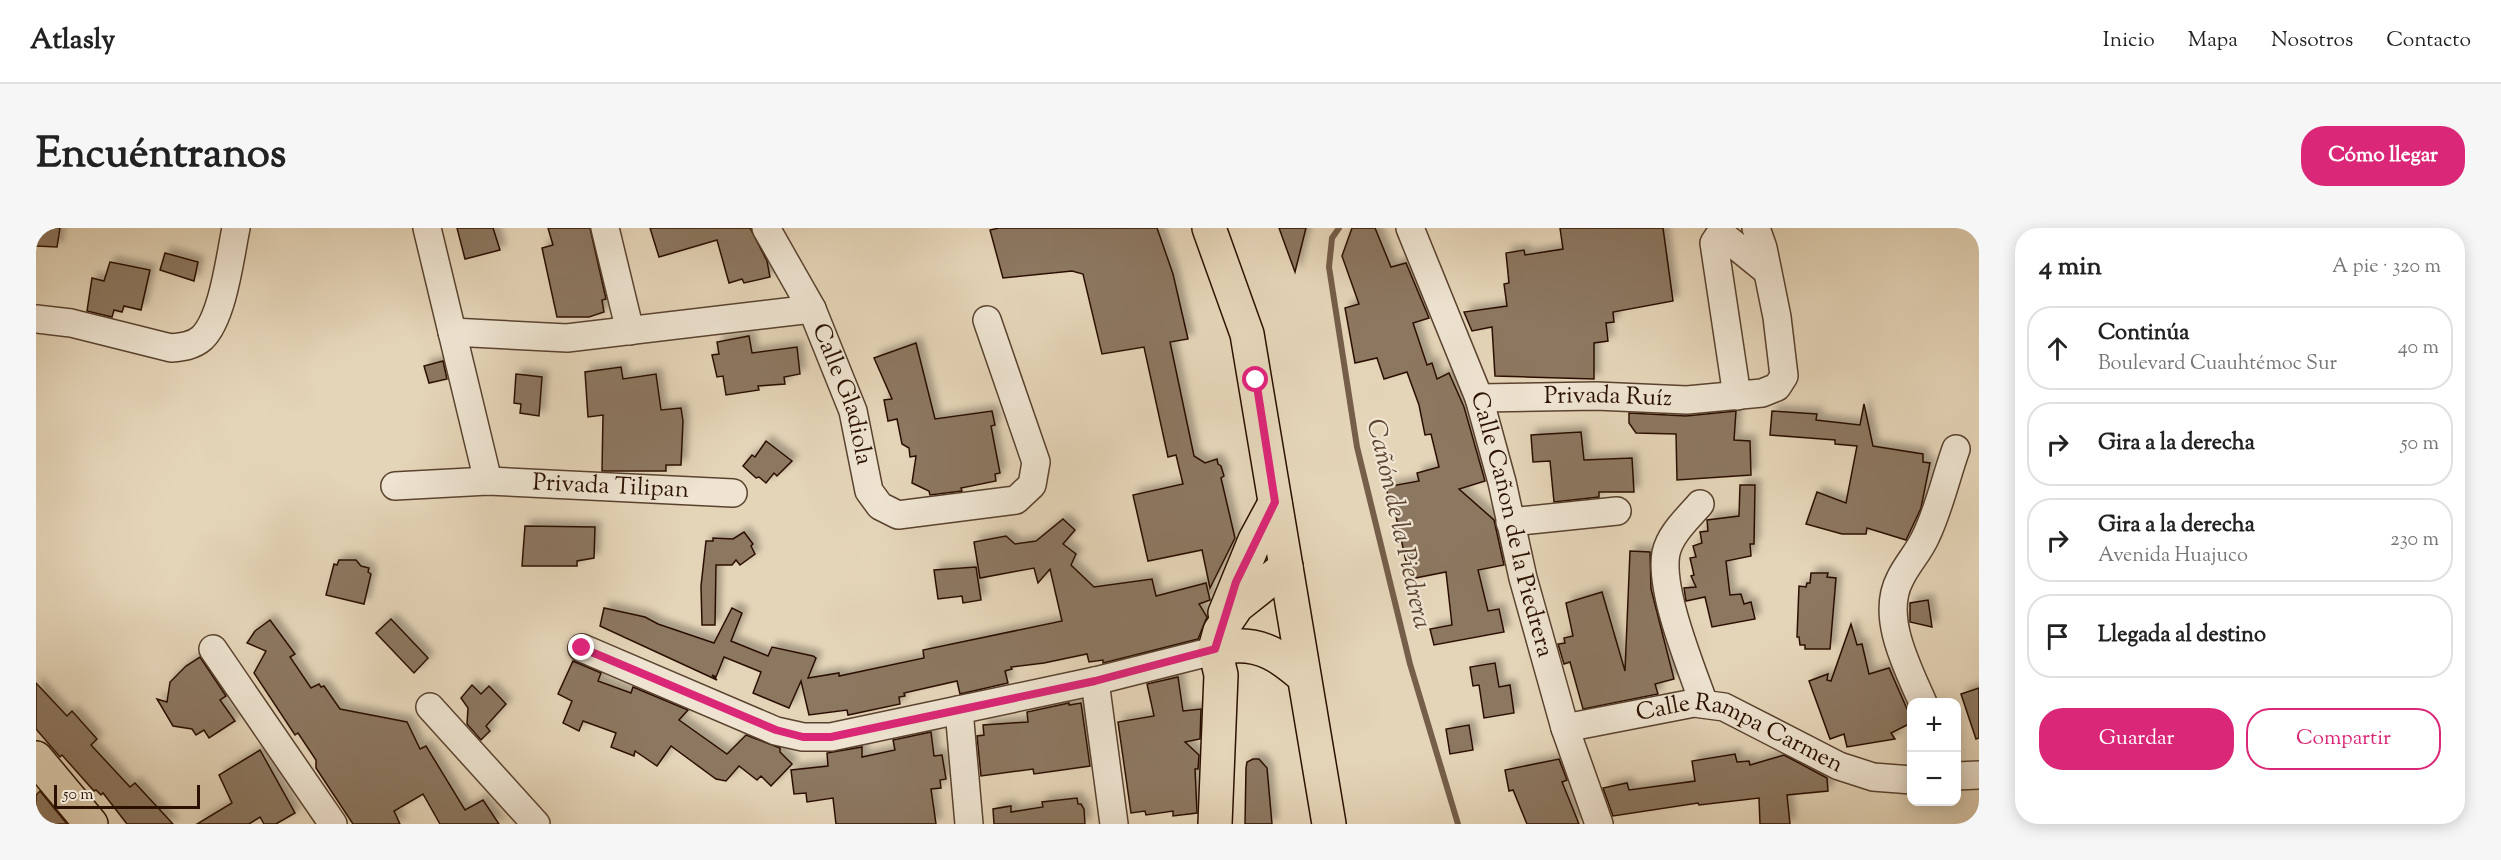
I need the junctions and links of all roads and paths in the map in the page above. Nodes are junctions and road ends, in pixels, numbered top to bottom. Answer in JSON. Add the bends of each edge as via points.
{"nodes":[{"id":1,"x":237,"y":228,"type":"edge"},
{"id":2,"x":427,"y":228,"type":"edge"},
{"id":3,"x":605,"y":228,"type":"edge"},
{"id":4,"x":766,"y":228,"type":"edge"},
{"id":5,"x":1209,"y":228,"type":"edge"},
{"id":6,"x":1410,"y":228,"type":"edge"},
{"id":7,"x":1756,"y":228,"type":"edge"},
{"id":8,"x":1767,"y":271,"type":"junction"},
{"id":9,"x":812,"y":309,"type":"junction"},
{"id":10,"x":36,"y":319,"type":"edge"},
{"id":11,"x":987,"y":320,"type":"dead end"},
{"id":12,"x":630,"y":331,"type":"junction"},
{"id":13,"x":452,"y":332,"type":"junction"},
{"id":14,"x":1737,"y":396,"type":"junction"},
{"id":15,"x":1479,"y":398,"type":"junction"},
{"id":16,"x":1956,"y":449,"type":"dead end"},
{"id":17,"x":488,"y":481,"type":"junction"},
{"id":18,"x":395,"y":486,"type":"dead end"},
{"id":19,"x":733,"y":493,"type":"dead end"},
{"id":20,"x":1275,"y":502,"type":"junction"},
{"id":21,"x":1700,"y":504,"type":"dead end"},
{"id":22,"x":1617,"y":511,"type":"dead end"},
{"id":23,"x":1510,"y":522,"type":"junction"},
{"id":24,"x":1286,"y":567,"type":"junction"},
{"id":25,"x":1291,"y":601,"type":"junction"},
{"id":26,"x":582,"y":648,"type":"dead end"},
{"id":27,"x":213,"y":650,"type":"dead end"},
{"id":28,"x":1222,"y":650,"type":"junction"},
{"id":29,"x":1303,"y":676,"type":"junction"},
{"id":30,"x":1095,"y":681,"type":"junction"},
{"id":31,"x":1921,"y":698,"type":"edge"},
{"id":32,"x":1704,"y":705,"type":"junction"},
{"id":33,"x":430,"y":707,"type":"dead end"},
{"id":34,"x":959,"y":710,"type":"junction"},
{"id":35,"x":1565,"y":728,"type":"junction"},
{"id":36,"x":36,"y":758,"type":"edge"},
{"id":37,"x":1979,"y":775,"type":"edge"},
{"id":38,"x":1961,"y":776,"type":"edge"},
{"id":39,"x":1907,"y":780,"type":"edge"},
{"id":40,"x":91,"y":824,"type":"edge"},
{"id":41,"x":333,"y":824,"type":"edge"},
{"id":42,"x":536,"y":824,"type":"edge"},
{"id":43,"x":969,"y":824,"type":"edge"},
{"id":44,"x":1114,"y":824,"type":"edge"},
{"id":45,"x":1215,"y":824,"type":"edge"},
{"id":46,"x":1329,"y":824,"type":"edge"},
{"id":47,"x":1599,"y":824,"type":"edge"}],
"edges":[{"from":1,"to":10,"type":"street","via":[[220,302],[210,327],[201,339],[186,347],[171,348],[71,323]]},
{"from":2,"to":13,"type":"street"},
{"from":3,"to":12,"type":"street"},
{"from":4,"to":9,"type":"street"},
{"from":5,"to":20,"type":"main road","via":[[1247,334]]},
{"from":6,"to":15,"type":"street","name":"Calle Cañon de la Piedrera"},
{"from":7,"to":8,"type":"street","name":"Privada Ruíz"},
{"from":8,"to":14,"type":"street","name":"Privada Ruíz","via":[[1784,376],[1777,387]]},
{"from":8,"to":14,"type":"street","via":[[1725,237],[1718,237],[1714,243]]},
{"from":9,"to":11,"type":"street","name":"Calle Gladiola","via":[[853,411],[869,491],[880,506],[898,515],[1016,500],[1032,485],[1036,462]]},
{"from":9,"to":12,"type":"street","name":"Calle Gladiola"},
{"from":12,"to":13,"type":"street","name":"Calle Gladiola","via":[[567,338]]},
{"from":13,"to":17,"type":"street"},
{"from":14,"to":15,"type":"street","name":"Privada Ruíz","via":[[1687,400],[1596,396]]},
{"from":15,"to":23,"type":"street","name":"Calle Cañon de la Piedrera"},
{"from":16,"to":31,"type":"street","via":[[1927,534],[1899,581],[1894,602],[1901,649]]},
{"from":17,"to":18,"type":"street","name":"Privada Tilipan"},
{"from":17,"to":19,"type":"street","name":"Privada Tilipan"},
{"from":20,"to":24,"type":"main road"},
{"from":20,"to":28,"type":"main road","via":[[1236,582]]},
{"from":21,"to":32,"type":"street","via":[[1674,535],[1666,551],[1665,573]]},
{"from":22,"to":23,"type":"street"},
{"from":23,"to":35,"type":"street","name":"Calle Cañon de la Piedrera"},
{"from":24,"to":25,"type":"main road"},
{"from":24,"to":28,"type":"main road","via":[[1237,606]]},
{"from":25,"to":28,"type":"main road","via":[[1249,621]]},
{"from":25,"to":29,"type":"main road"},
{"from":26,"to":34,"type":"street","via":[[776,730],[803,737],[831,737]]},
{"from":27,"to":41,"type":"street"},
{"from":28,"to":29,"type":"main road","via":[[1263,648]]},
{"from":28,"to":30,"type":"street"},
{"from":28,"to":45,"type":"main road"},
{"from":29,"to":46,"type":"main road"},
{"from":30,"to":34,"type":"street"},
{"from":30,"to":44,"type":"street"},
{"from":32,"to":35,"type":"street","name":"Calle Rampa Carmen","via":[[1694,703]]},
{"from":32,"to":39,"type":"street","name":"Calle Rampa Carmen","via":[[1724,707],[1839,766],[1874,777]]},
{"from":33,"to":42,"type":"street"},
{"from":34,"to":43,"type":"street"},
{"from":35,"to":47,"type":"street","name":"Calle Cañon de la Piedrera"},
{"from":36,"to":40,"type":"main road"},
{"from":37,"to":38,"type":"street"}]}
